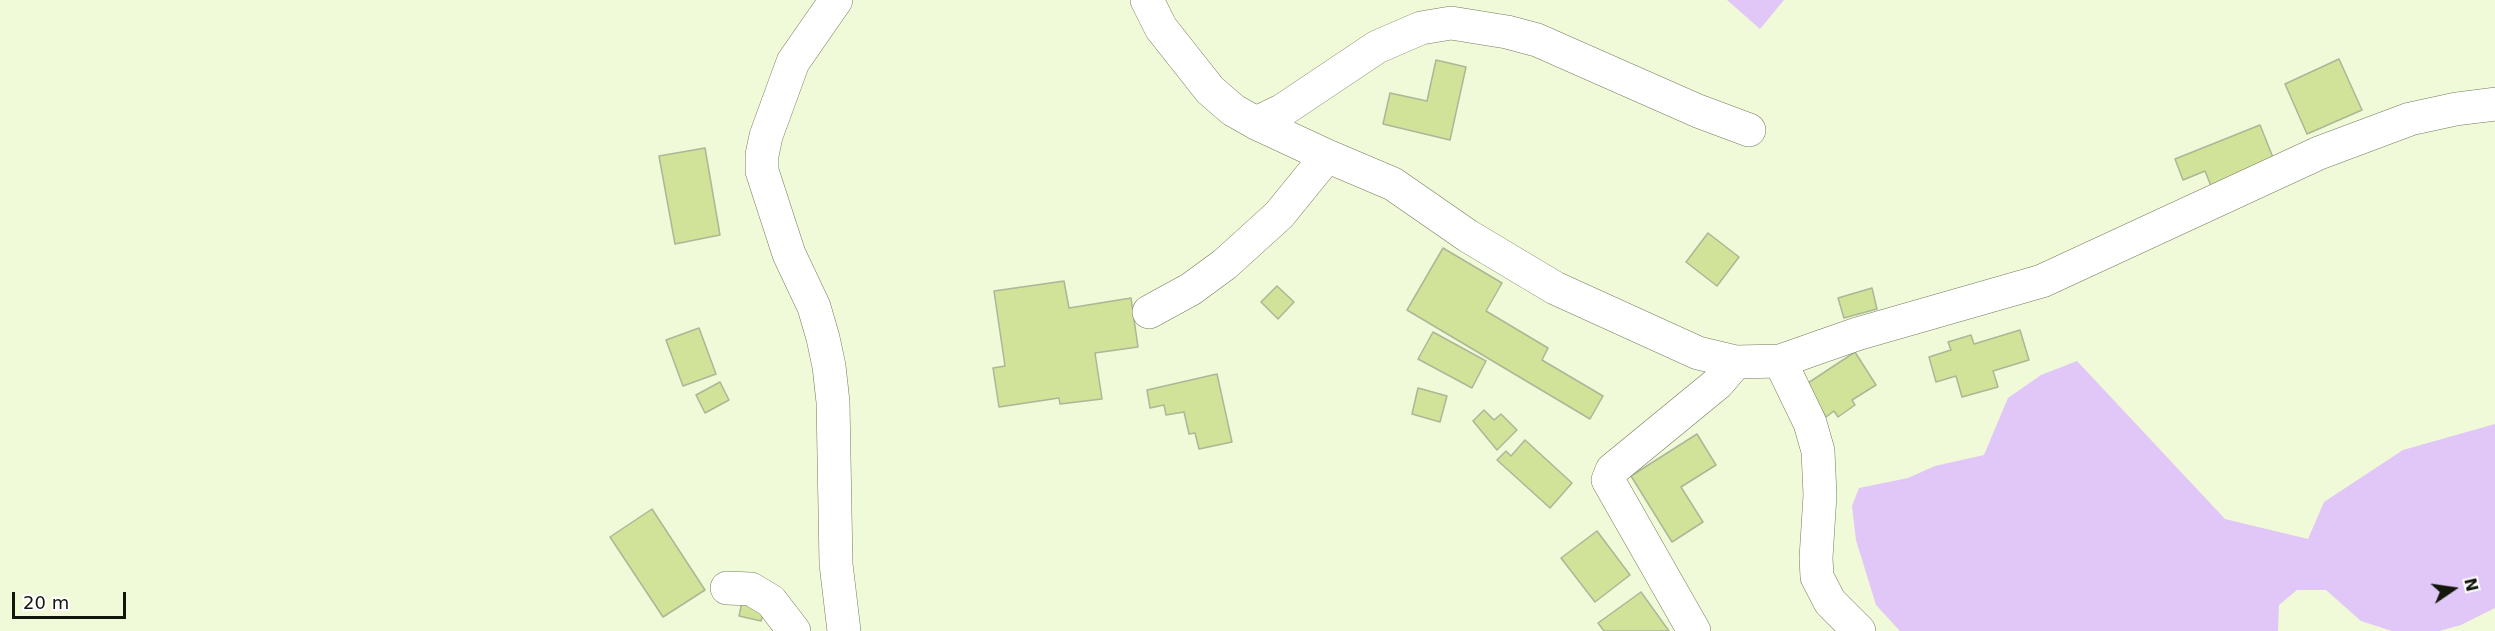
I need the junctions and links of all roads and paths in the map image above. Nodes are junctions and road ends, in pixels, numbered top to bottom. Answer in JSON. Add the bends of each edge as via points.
{"nodes":[{"id":1,"x":836,"y":0,"type":"edge"},
{"id":2,"x":1147,"y":0,"type":"edge"},
{"id":3,"x":2495,"y":104,"type":"edge"},
{"id":4,"x":1256,"y":123,"type":"junction"},
{"id":5,"x":1749,"y":130,"type":"dead end"},
{"id":6,"x":1327,"y":156,"type":"junction"},
{"id":7,"x":1149,"y":312,"type":"dead end"},
{"id":8,"x":1736,"y":362,"type":"junction"},
{"id":9,"x":1780,"y":362,"type":"junction"},
{"id":10,"x":727,"y":588,"type":"dead end"},
{"id":11,"x":794,"y":631,"type":"edge"},
{"id":12,"x":844,"y":631,"type":"edge"},
{"id":13,"x":1694,"y":631,"type":"edge"},
{"id":14,"x":1859,"y":631,"type":"edge"}],
"edges":[{"from":1,"to":12,"type":"street","via":[[793,62],[766,136],[762,171],[789,254],[814,307],[829,366],[836,564]]},
{"from":2,"to":4,"type":"street","via":[[1161,28],[1210,90]]},
{"from":3,"to":9,"type":"street","via":[[2410,119],[2319,153],[2042,281],[1857,334]]},
{"from":4,"to":5,"type":"street","via":[[1283,110],[1377,47],[1421,28],[1451,23],[1537,40]]},
{"from":4,"to":6,"type":"street"},
{"from":6,"to":7,"type":"street","via":[[1279,215],[1226,264]]},
{"from":6,"to":8,"type":"street","via":[[1393,184],[1468,236],[1555,288],[1698,353]]},
{"from":8,"to":9,"type":"street"},
{"from":8,"to":13,"type":"street","via":[[1718,383],[1612,471],[1608,480]]},
{"from":9,"to":14,"type":"street","via":[[1810,423],[1818,451],[1817,577],[1830,602]]},
{"from":10,"to":11,"type":"street","via":[[751,589],[771,601]]}]}
